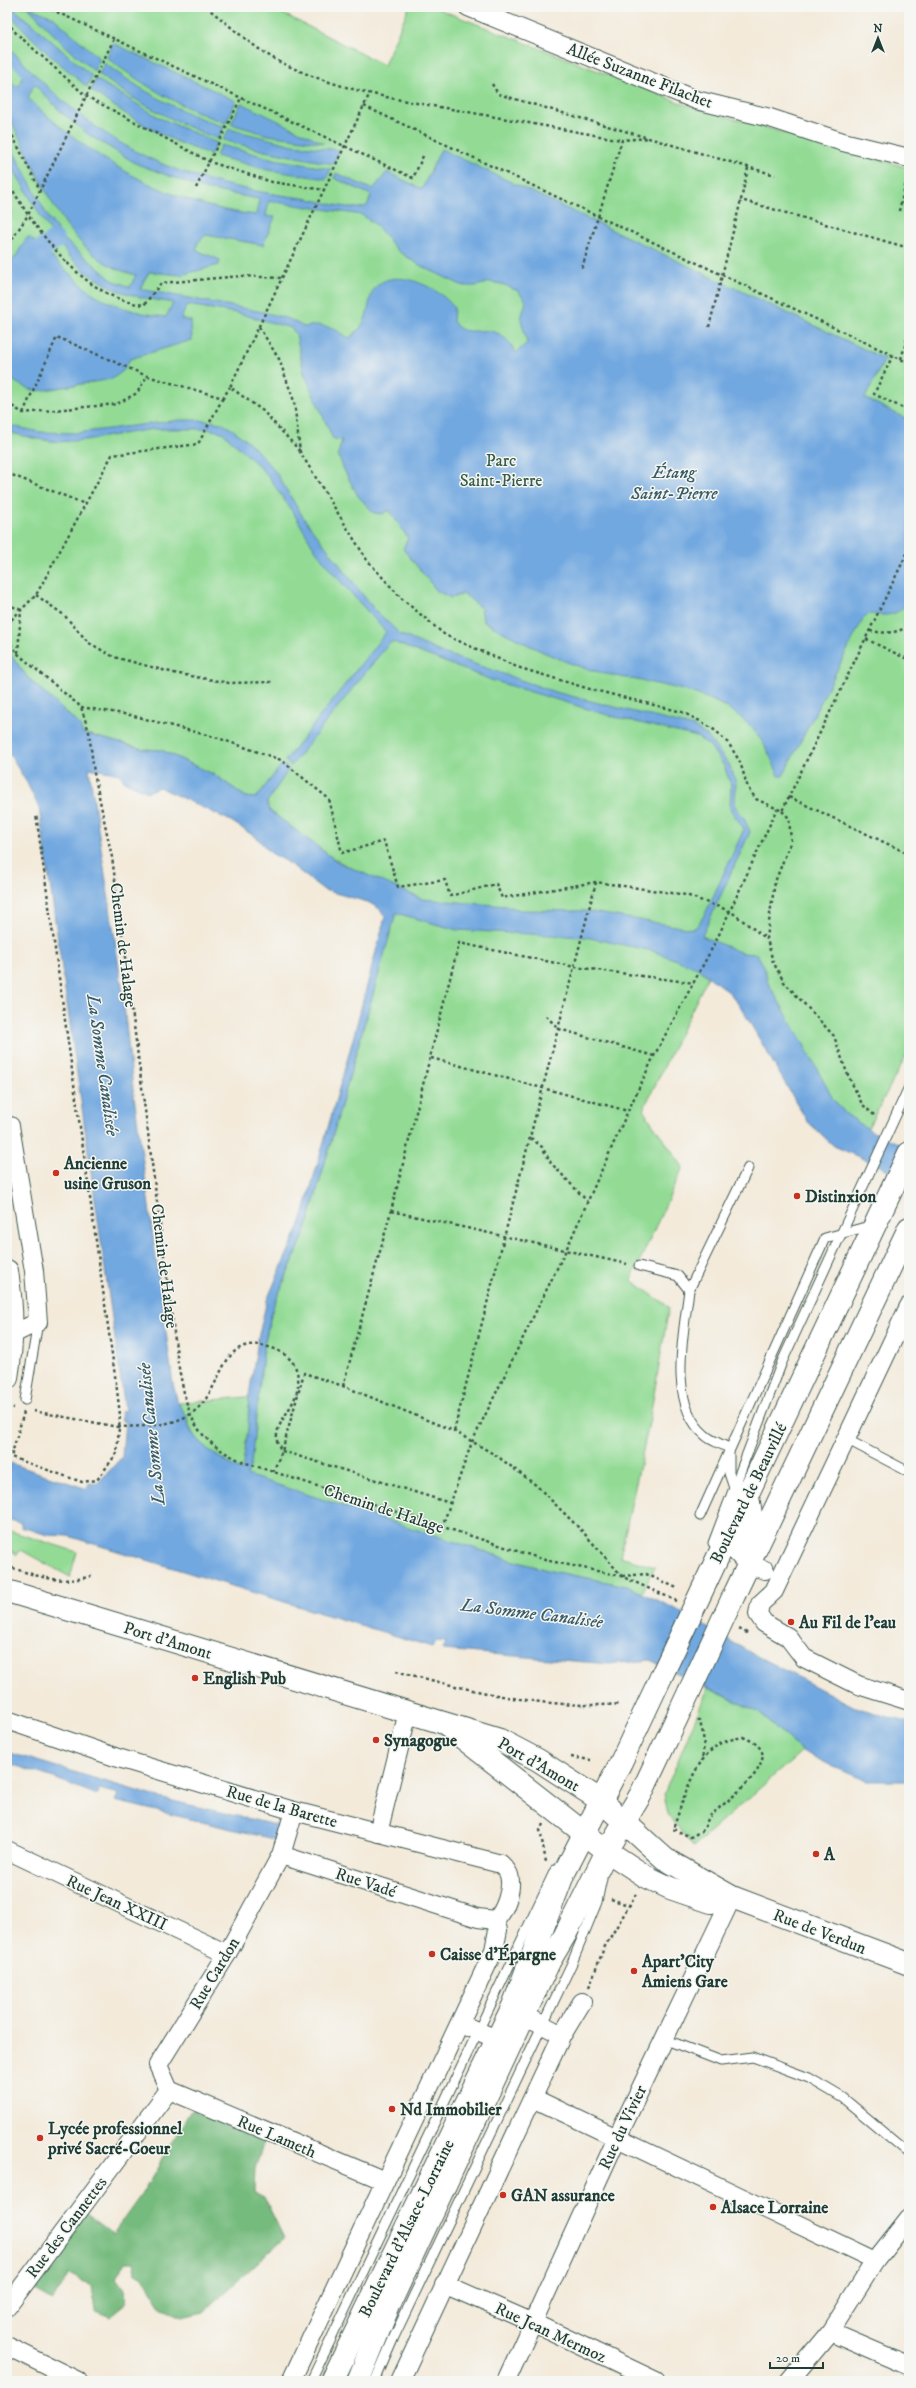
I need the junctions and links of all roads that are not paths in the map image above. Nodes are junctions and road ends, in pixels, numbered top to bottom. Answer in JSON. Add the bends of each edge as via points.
{"nodes":[{"id":1,"x":468,"y":7,"type":"edge"},
{"id":2,"x":909,"y":158,"type":"edge"},
{"id":3,"x":909,"y":1087,"type":"edge"},
{"id":4,"x":7,"y":1125,"type":"edge"},
{"id":5,"x":909,"y":1152,"type":"edge"},
{"id":6,"x":748,"y":1168,"type":"dead end"},
{"id":7,"x":875,"y":1224,"type":"junction"},
{"id":8,"x":909,"y":1228,"type":"edge"},
{"id":9,"x":842,"y":1232,"type":"junction"},
{"id":10,"x":639,"y":1266,"type":"road end"},
{"id":11,"x":7,"y":1271,"type":"edge"},
{"id":12,"x":689,"y":1290,"type":"junction"},
{"id":13,"x":909,"y":1306,"type":"edge"},
{"id":14,"x":38,"y":1322,"type":"junction"},
{"id":15,"x":10,"y":1334,"type":"edge"},
{"id":16,"x":7,"y":1378,"type":"edge"},
{"id":17,"x":25,"y":1400,"type":"dead end"},
{"id":18,"x":846,"y":1439,"type":"junction"},
{"id":19,"x":729,"y":1448,"type":"junction"},
{"id":20,"x":909,"y":1472,"type":"edge"},
{"id":21,"x":742,"y":1490,"type":"junction"},
{"id":22,"x":700,"y":1516,"type":"dead end"},
{"id":23,"x":784,"y":1567,"type":"junction"},
{"id":24,"x":748,"y":1576,"type":"junction"},
{"id":25,"x":8,"y":1593,"type":"edge"},
{"id":26,"x":909,"y":1701,"type":"edge"},
{"id":27,"x":408,"y":1712,"type":"junction"},
{"id":28,"x":7,"y":1720,"type":"edge"},
{"id":29,"x":445,"y":1724,"type":"junction"},
{"id":30,"x":600,"y":1800,"type":"junction"},
{"id":31,"x":294,"y":1811,"type":"junction"},
{"id":32,"x":624,"y":1822,"type":"junction"},
{"id":33,"x":584,"y":1831,"type":"junction"},
{"id":34,"x":378,"y":1832,"type":"junction"},
{"id":35,"x":7,"y":1850,"type":"edge"},
{"id":36,"x":607,"y":1851,"type":"junction"},
{"id":37,"x":281,"y":1855,"type":"junction"},
{"id":38,"x":732,"y":1897,"type":"junction"},
{"id":39,"x":495,"y":1920,"type":"junction"},
{"id":40,"x":227,"y":1954,"type":"junction"},
{"id":41,"x":909,"y":1964,"type":"edge"},
{"id":42,"x":582,"y":2002,"type":"road end"},
{"id":43,"x":533,"y":2019,"type":"junction"},
{"id":44,"x":460,"y":2024,"type":"junction"},
{"id":45,"x":477,"y":2031,"type":"junction"},
{"id":46,"x":562,"y":2035,"type":"junction"},
{"id":47,"x":497,"y":2039,"type":"junction"},
{"id":48,"x":664,"y":2039,"type":"junction"},
{"id":49,"x":169,"y":2090,"type":"junction"},
{"id":50,"x":533,"y":2098,"type":"junction"},
{"id":51,"x":617,"y":2138,"type":"junction"},
{"id":52,"x":909,"y":2153,"type":"edge"},
{"id":53,"x":385,"y":2181,"type":"junction"},
{"id":54,"x":909,"y":2218,"type":"edge"},
{"id":55,"x":875,"y":2261,"type":"junction"},
{"id":56,"x":444,"y":2284,"type":"junction"},
{"id":57,"x":7,"y":2307,"type":"edge"},
{"id":58,"x":532,"y":2322,"type":"junction"},
{"id":59,"x":830,"y":2332,"type":"junction"},
{"id":60,"x":7,"y":2346,"type":"edge"},
{"id":61,"x":909,"y":2366,"type":"edge"},
{"id":62,"x":78,"y":2381,"type":"edge"},
{"id":63,"x":291,"y":2381,"type":"edge"},
{"id":64,"x":311,"y":2381,"type":"edge"},
{"id":65,"x":332,"y":2381,"type":"edge"},
{"id":66,"x":358,"y":2381,"type":"edge"},
{"id":67,"x":376,"y":2381,"type":"edge"},
{"id":68,"x":400,"y":2381,"type":"edge"},
{"id":69,"x":506,"y":2381,"type":"edge"},
{"id":70,"x":656,"y":2381,"type":"edge"},
{"id":71,"x":789,"y":2381,"type":"edge"}],
"edges":[{"from":1,"to":2,"type":"street","name":"Allée Suzanne Filachet","via":[[696,100],[770,118],[842,142]]},
{"from":3,"to":9,"type":"lane"},
{"from":4,"to":14,"type":"street","via":[[10,1126],[34,1271]]},
{"from":5,"to":7,"type":"main road","name":"Boulevard de Beauvillé"},
{"from":6,"to":12,"type":"lane"},
{"from":7,"to":9,"type":"lane"},
{"from":7,"to":21,"type":"main road","name":"Boulevard de Beauvillé"},
{"from":8,"to":24,"type":"main road","name":"Boulevard de Beauvillé"},
{"from":9,"to":19,"type":"lane","via":[[825,1238]]},
{"from":9,"to":21,"type":"lane","via":[[782,1362]]},
{"from":10,"to":12,"type":"lane","via":[[678,1276]]},
{"from":11,"to":15,"type":"main road","via":[[12,1304]]},
{"from":12,"to":19,"type":"lane","via":[[681,1352],[682,1397],[689,1415],[705,1436]]},
{"from":13,"to":18,"type":"street"},
{"from":14,"to":15,"type":"street"},
{"from":14,"to":17,"type":"lane"},
{"from":15,"to":16,"type":"main road"},
{"from":18,"to":20,"type":"lane"},
{"from":18,"to":23,"type":"street"},
{"from":19,"to":21,"type":"lane","via":[[730,1473]]},
{"from":19,"to":22,"type":"lane"},
{"from":21,"to":24,"type":"street","via":[[753,1514],[735,1551]]},
{"from":21,"to":30,"type":"main road","name":"Boulevard de Beauvillé","bridge":true,"via":[[711,1571],[621,1762]]},
{"from":23,"to":24,"type":"street"},
{"from":23,"to":26,"type":"street","via":[[774,1591],[760,1604],[758,1614],[764,1623],[788,1637],[804,1658],[858,1685]]},
{"from":24,"to":32,"type":"main road","name":"Boulevard de Beauvillé","bridge":true,"via":[[641,1794]]},
{"from":25,"to":27,"type":"main road","name":"Port d'Amont"},
{"from":27,"to":29,"type":"main road","name":"Port d'Amont"},
{"from":27,"to":34,"type":"street"},
{"from":28,"to":31,"type":"street","name":"Rue de la Barette","via":[[115,1757]]},
{"from":29,"to":30,"type":"main road","name":"Port d'Amont","via":[[506,1742]]},
{"from":29,"to":33,"type":"main road","name":"Port d'Amont","via":[[537,1798]]},
{"from":30,"to":32,"type":"main road","name":"Port d'Amont"},
{"from":30,"to":33,"type":"main road","name":"Boulevard de Beauvillé"},
{"from":31,"to":34,"type":"street","name":"Rue de la Barette"},
{"from":31,"to":37,"type":"street"},
{"from":32,"to":36,"type":"main road","name":"Boulevard de Beauvillé"},
{"from":32,"to":38,"type":"main road","name":"Rue de Verdun","via":[[665,1859]]},
{"from":33,"to":36,"type":"main road","name":"Port d'Amont"},
{"from":33,"to":45,"type":"lane","via":[[554,1870]]},
{"from":33,"to":47,"type":"main road","name":"Boulevard d'Alsace-Lorraine","via":[[563,1875],[534,1953]]},
{"from":34,"to":39,"type":"street","name":"Rue de la Barette","via":[[501,1864],[509,1874],[510,1880],[501,1914]]},
{"from":35,"to":40,"type":"street","name":"Rue Jean XXIII"},
{"from":36,"to":38,"type":"main road","via":[[645,1876],[670,1888],[711,1902]]},
{"from":36,"to":43,"type":"main road","name":"Boulevard d'Alsace-Lorraine"},
{"from":36,"to":43,"type":"lane","via":[[600,1894],[572,1963]]},
{"from":37,"to":39,"type":"street","name":"Rue Vadé","via":[[478,1918]]},
{"from":37,"to":40,"type":"street","name":"Rue Cardon"},
{"from":38,"to":41,"type":"main road","name":"Rue de Verdun"},
{"from":38,"to":48,"type":"street","name":"Rue du Vivier"},
{"from":39,"to":44,"type":"street","via":[[498,1930],[494,1950]]},
{"from":40,"to":49,"type":"street","name":"Rue Cardon","via":[[158,2065]]},
{"from":42,"to":46,"type":"street"},
{"from":43,"to":46,"type":"street"},
{"from":43,"to":66,"type":"main road","name":"Boulevard d'Alsace-Lorraine","via":[[390,2303]]},
{"from":43,"to":67,"type":"lane"},
{"from":44,"to":45,"type":"street"},
{"from":44,"to":53,"type":"street"},
{"from":45,"to":47,"type":"street"},
{"from":45,"to":64,"type":"lane"},
{"from":46,"to":50,"type":"street"},
{"from":47,"to":65,"type":"main road","name":"Boulevard d'Alsace-Lorraine"},
{"from":48,"to":51,"type":"street","name":"Rue du Vivier"},
{"from":48,"to":52,"type":"lane","via":[[721,2061],[753,2058],[809,2078],[843,2098]]},
{"from":49,"to":53,"type":"street","name":"Rue Lameth"},
{"from":49,"to":57,"type":"street","name":"Rue des Cannettes"},
{"from":50,"to":51,"type":"street"},
{"from":50,"to":56,"type":"street"},
{"from":51,"to":55,"type":"street"},
{"from":51,"to":58,"type":"street","name":"Rue du Vivier"},
{"from":53,"to":63,"type":"street"},
{"from":54,"to":55,"type":"street"},
{"from":55,"to":59,"type":"street"},
{"from":56,"to":58,"type":"street","name":"Rue Jean Mermoz"},
{"from":56,"to":68,"type":"street"},
{"from":58,"to":69,"type":"street","name":"Rue du Vivier"},
{"from":58,"to":70,"type":"street","name":"Rue Jean Mermoz"},
{"from":59,"to":61,"type":"street"},
{"from":59,"to":71,"type":"street"},
{"from":60,"to":62,"type":"street"}]}
